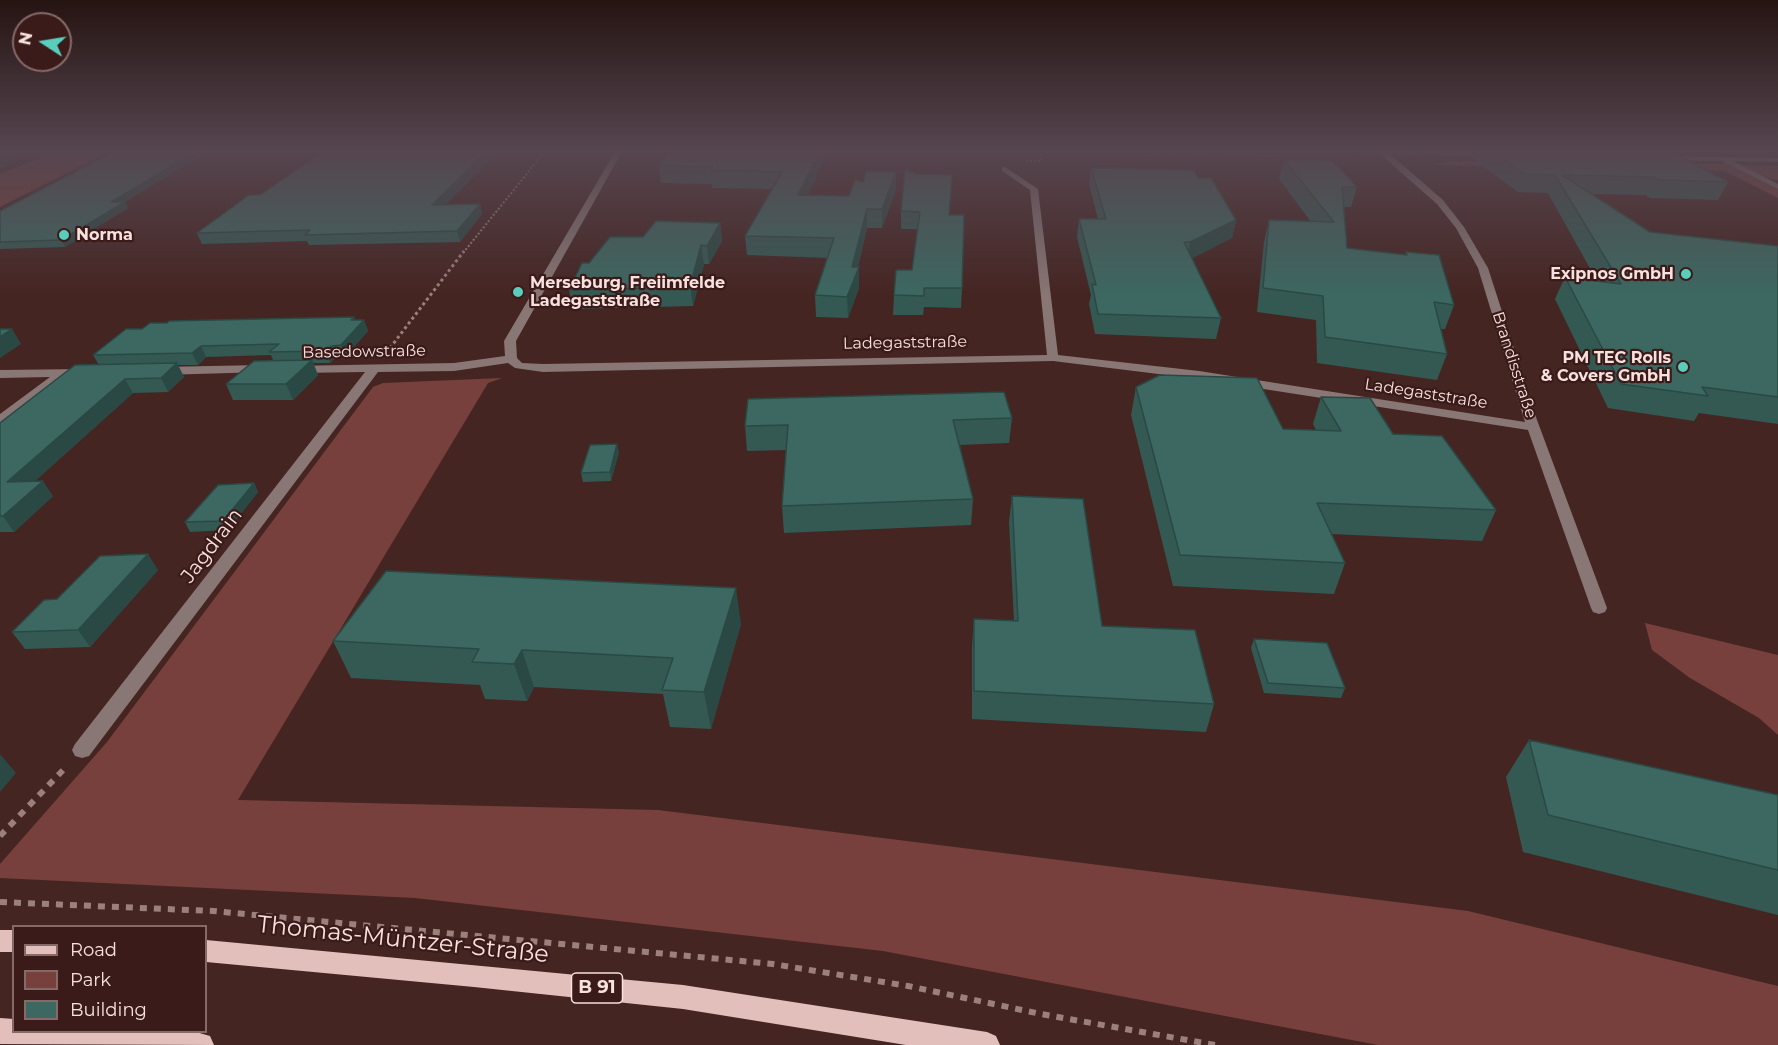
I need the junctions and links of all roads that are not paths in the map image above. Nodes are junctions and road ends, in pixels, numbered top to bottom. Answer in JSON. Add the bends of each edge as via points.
{"nodes":[{"id":1,"x":592,"y":199,"type":"edge"},
{"id":2,"x":1035,"y":199,"type":"edge"},
{"id":3,"x":1436,"y":199,"type":"edge"},
{"id":4,"x":1053,"y":358,"type":"junction"},
{"id":5,"x":511,"y":359,"type":"junction"},
{"id":6,"x":375,"y":367,"type":"junction"},
{"id":7,"x":99,"y":372,"type":"edge"},
{"id":8,"x":147,"y":372,"type":"edge"},
{"id":9,"x":63,"y":373,"type":"junction"},
{"id":10,"x":1,"y":375,"type":"edge"},
{"id":11,"x":0,"y":420,"type":"edge"},
{"id":12,"x":1535,"y":427,"type":"junction"},
{"id":13,"x":1599,"y":608,"type":"dead end"},
{"id":14,"x":82,"y":750,"type":"road end"},
{"id":15,"x":207,"y":951,"type":"edge"},
{"id":16,"x":37,"y":1033,"type":"edge"},
{"id":17,"x":201,"y":1045,"type":"edge"},
{"id":18,"x":987,"y":1045,"type":"edge"}],
"edges":[{"from":1,"to":5,"type":"street","via":[[510,341]]},
{"from":2,"to":4,"type":"street"},
{"from":3,"to":12,"type":"street","name":"Brandisstraße","via":[[1460,227],[1483,268]]},
{"from":4,"to":5,"type":"street","name":"Ladegaststraße","via":[[543,369],[519,366]]},
{"from":4,"to":12,"type":"street","name":"Ladegaststraße","via":[[1199,375]]},
{"from":5,"to":6,"type":"street","name":"Basedowstraße","via":[[454,367]]},
{"from":6,"to":8,"type":"street","name":"Basedowstraße"},
{"from":6,"to":14,"type":"street","name":"Jagdrain"},
{"from":7,"to":9,"type":"street"},
{"from":9,"to":10,"type":"street"},
{"from":9,"to":11,"type":"street"},
{"from":12,"to":13,"type":"street","name":"Brandisstraße"},
{"from":15,"to":18,"type":"main road","name":"Thomas-Müntzer-Straße","number":"B 91","via":[[683,997]]},
{"from":16,"to":17,"type":"main road"}]}
